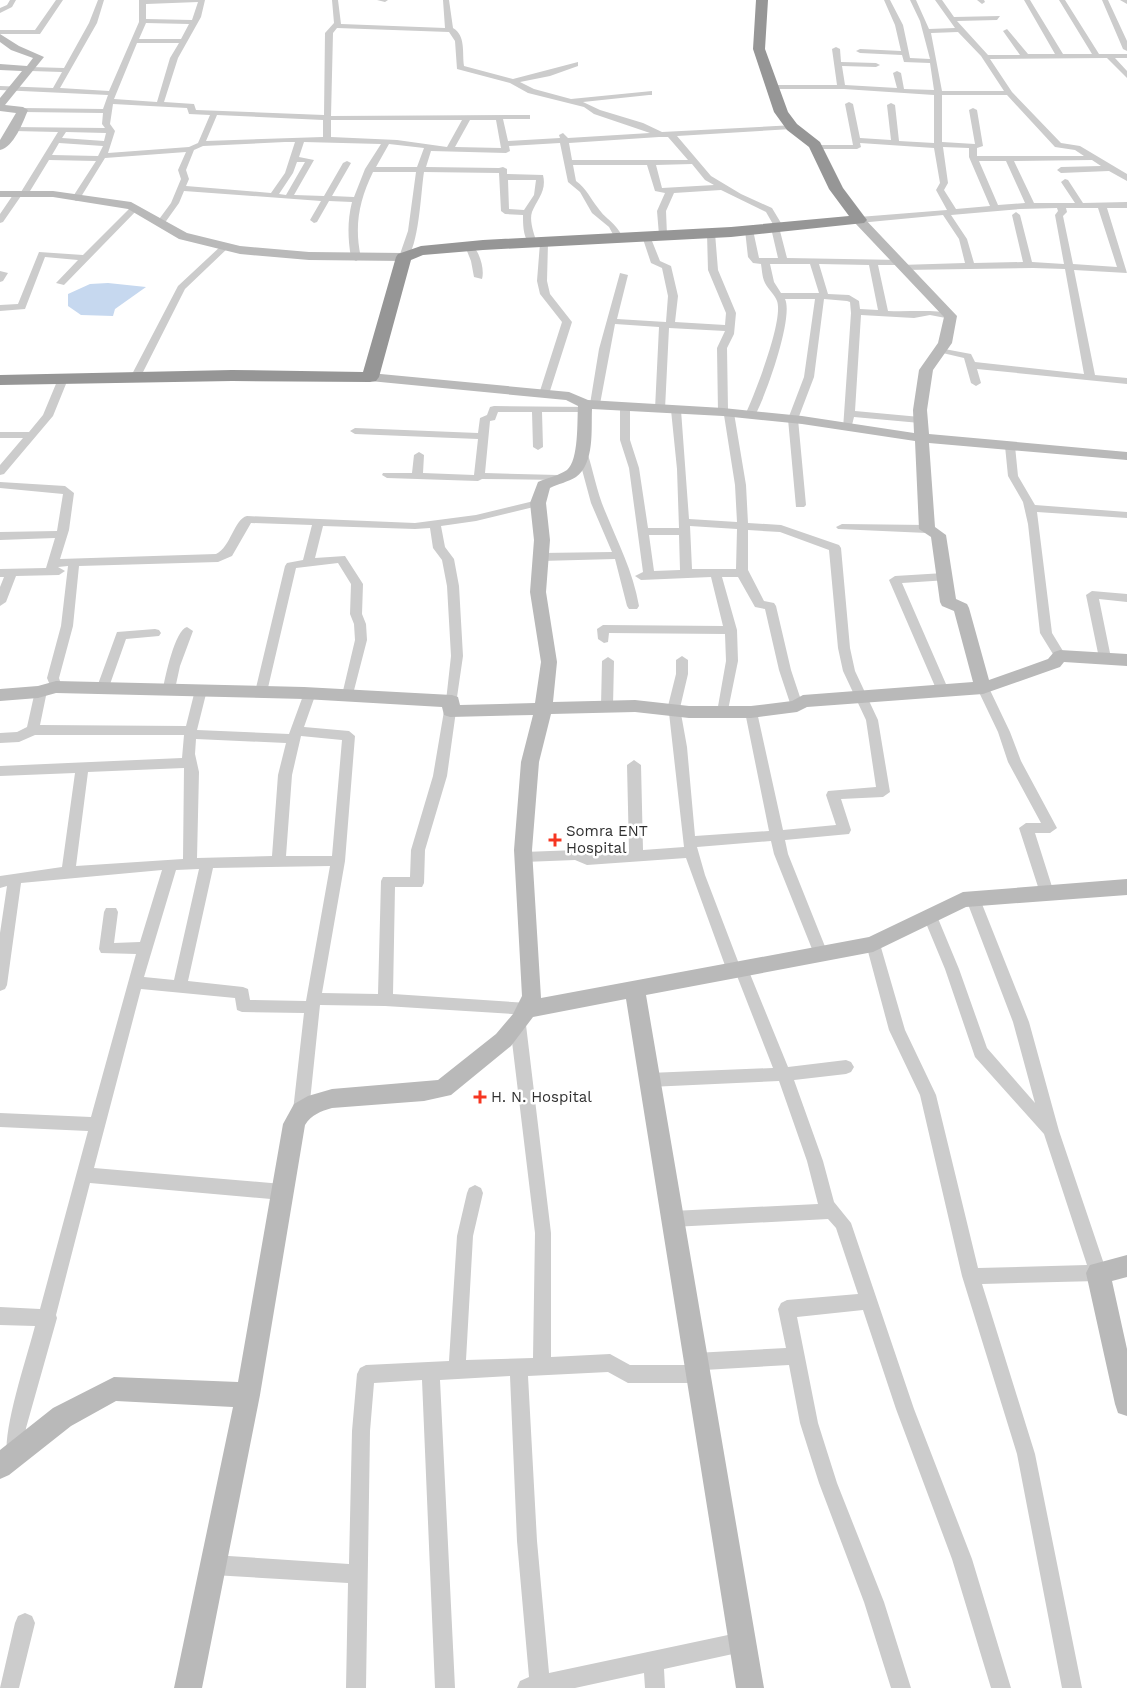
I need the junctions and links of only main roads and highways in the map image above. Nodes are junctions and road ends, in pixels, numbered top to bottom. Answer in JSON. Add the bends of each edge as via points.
{"nodes":[{"id":1,"x":762,"y":0,"type":"edge"},
{"id":2,"x":0,"y":380,"type":"edge"}],
"edges":[{"from":1,"to":2,"type":"highway","via":[[759,49],[782,112],[792,127],[816,147],[836,189],[859,220],[422,251],[404,257],[370,377],[286,374]]}]}
